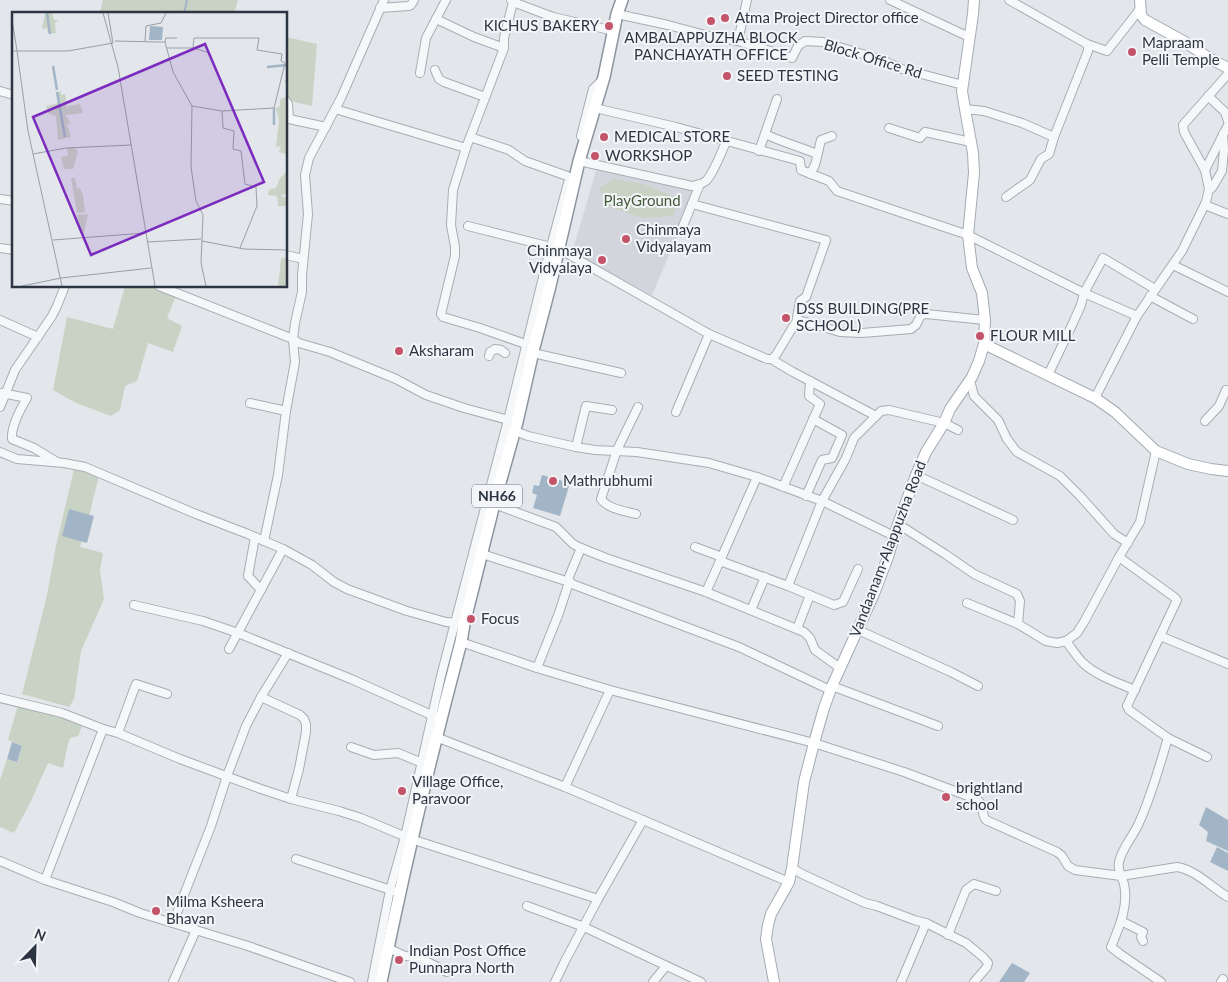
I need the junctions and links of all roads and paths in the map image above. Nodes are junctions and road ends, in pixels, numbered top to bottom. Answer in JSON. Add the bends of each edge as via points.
{"nodes":[{"id":1,"x":414,"y":0,"type":"edge"},
{"id":2,"x":446,"y":0,"type":"edge"},
{"id":3,"x":747,"y":0,"type":"edge"},
{"id":4,"x":890,"y":0,"type":"edge"},
{"id":5,"x":974,"y":0,"type":"edge"},
{"id":6,"x":1009,"y":0,"type":"edge"},
{"id":7,"x":512,"y":1,"type":"edge"},
{"id":8,"x":382,"y":4,"type":"edge"},
{"id":9,"x":1140,"y":4,"type":"edge"},
{"id":10,"x":619,"y":6,"type":"edge"},
{"id":11,"x":436,"y":19,"type":"junction"},
{"id":12,"x":614,"y":31,"type":"junction"},
{"id":13,"x":969,"y":37,"type":"junction"},
{"id":14,"x":738,"y":41,"type":"junction"},
{"id":15,"x":1087,"y":44,"type":"junction"},
{"id":16,"x":504,"y":48,"type":"junction"},
{"id":17,"x":1228,"y":68,"type":"edge"},
{"id":18,"x":435,"y":70,"type":"dead end"},
{"id":19,"x":420,"y":73,"type":"dead end"},
{"id":20,"x":1228,"y":74,"type":"edge"},
{"id":21,"x":604,"y":77,"type":"junction"},
{"id":22,"x":963,"y":85,"type":"junction"},
{"id":23,"x":1208,"y":96,"type":"junction"},
{"id":24,"x":485,"y":97,"type":"junction"},
{"id":25,"x":778,"y":99,"type":"dead end"},
{"id":26,"x":288,"y":104,"type":"edge"},
{"id":27,"x":595,"y":108,"type":"junction"},
{"id":28,"x":335,"y":109,"type":"junction"},
{"id":29,"x":964,"y":109,"type":"junction"},
{"id":30,"x":1228,"y":123,"type":"edge"},
{"id":31,"x":326,"y":127,"type":"junction"},
{"id":32,"x":889,"y":128,"type":"dead end"},
{"id":33,"x":765,"y":134,"type":"junction"},
{"id":34,"x":1223,"y":134,"type":"junction"},
{"id":35,"x":832,"y":136,"type":"dead end"},
{"id":36,"x":470,"y":137,"type":"junction"},
{"id":37,"x":1054,"y":137,"type":"junction"},
{"id":38,"x":726,"y":142,"type":"junction"},
{"id":39,"x":971,"y":142,"type":"junction"},
{"id":40,"x":466,"y":148,"type":"junction"},
{"id":41,"x":759,"y":150,"type":"junction"},
{"id":42,"x":1226,"y":151,"type":"edge"},
{"id":43,"x":817,"y":154,"type":"junction"},
{"id":44,"x":579,"y":162,"type":"junction"},
{"id":45,"x":1205,"y":170,"type":"junction"},
{"id":46,"x":810,"y":174,"type":"junction"},
{"id":47,"x":570,"y":177,"type":"junction"},
{"id":48,"x":700,"y":184,"type":"junction"},
{"id":49,"x":1209,"y":189,"type":"junction"},
{"id":50,"x":1006,"y":197,"type":"dead end"},
{"id":51,"x":692,"y":204,"type":"junction"},
{"id":52,"x":1205,"y":205,"type":"junction"},
{"id":53,"x":1228,"y":214,"type":"edge"},
{"id":54,"x":468,"y":226,"type":"dead end"},
{"id":55,"x":682,"y":231,"type":"dead end"},
{"id":56,"x":968,"y":235,"type":"junction"},
{"id":57,"x":555,"y":248,"type":"junction"},
{"id":58,"x":288,"y":256,"type":"edge"},
{"id":59,"x":303,"y":259,"type":"junction"},
{"id":60,"x":1173,"y":265,"type":"junction"},
{"id":61,"x":64,"y":288,"type":"edge"},
{"id":62,"x":164,"y":288,"type":"edge"},
{"id":63,"x":1228,"y":292,"type":"edge"},
{"id":64,"x":1084,"y":293,"type":"junction"},
{"id":65,"x":1152,"y":293,"type":"junction"},
{"id":66,"x":1137,"y":316,"type":"junction"},
{"id":67,"x":1193,"y":319,"type":"dead end"},
{"id":68,"x":0,"y":320,"type":"edge"},
{"id":69,"x":985,"y":320,"type":"junction"},
{"id":70,"x":796,"y":323,"type":"junction"},
{"id":71,"x":708,"y":334,"type":"junction"},
{"id":72,"x":38,"y":337,"type":"junction"},
{"id":73,"x":293,"y":339,"type":"junction"},
{"id":74,"x":984,"y":344,"type":"junction"},
{"id":75,"x":531,"y":348,"type":"junction"},
{"id":76,"x":505,"y":353,"type":"dead end"},
{"id":77,"x":489,"y":356,"type":"dead end"},
{"id":78,"x":772,"y":359,"type":"junction"},
{"id":79,"x":621,"y":373,"type":"dead end"},
{"id":80,"x":1048,"y":376,"type":"junction"},
{"id":81,"x":970,"y":380,"type":"junction"},
{"id":82,"x":810,"y":381,"type":"junction"},
{"id":83,"x":1228,"y":391,"type":"edge"},
{"id":84,"x":2,"y":393,"type":"edge"},
{"id":85,"x":1095,"y":398,"type":"junction"},
{"id":86,"x":250,"y":403,"type":"dead end"},
{"id":87,"x":0,"y":407,"type":"edge"},
{"id":88,"x":638,"y":407,"type":"dead end"},
{"id":89,"x":612,"y":410,"type":"dead end"},
{"id":90,"x":286,"y":411,"type":"junction"},
{"id":91,"x":676,"y":412,"type":"dead end"},
{"id":92,"x":876,"y":416,"type":"junction"},
{"id":93,"x":813,"y":419,"type":"junction"},
{"id":94,"x":1206,"y":421,"type":"dead end"},
{"id":95,"x":944,"y":423,"type":"junction"},
{"id":96,"x":513,"y":424,"type":"junction"},
{"id":97,"x":958,"y":430,"type":"dead end"},
{"id":98,"x":576,"y":447,"type":"junction"},
{"id":99,"x":617,"y":450,"type":"junction"},
{"id":100,"x":1156,"y":451,"type":"junction"},
{"id":101,"x":0,"y":452,"type":"edge"},
{"id":102,"x":59,"y":463,"type":"junction"},
{"id":103,"x":1228,"y":471,"type":"edge"},
{"id":104,"x":916,"y":475,"type":"junction"},
{"id":105,"x":757,"y":477,"type":"junction"},
{"id":106,"x":783,"y":487,"type":"junction"},
{"id":107,"x":806,"y":496,"type":"junction"},
{"id":108,"x":822,"y":501,"type":"junction"},
{"id":109,"x":494,"y":504,"type":"junction"},
{"id":110,"x":636,"y":514,"type":"dead end"},
{"id":111,"x":1013,"y":520,"type":"dead end"},
{"id":112,"x":898,"y":524,"type":"junction"},
{"id":113,"x":894,"y":536,"type":"junction"},
{"id":114,"x":255,"y":537,"type":"junction"},
{"id":115,"x":264,"y":541,"type":"junction"},
{"id":116,"x":1128,"y":543,"type":"junction"},
{"id":117,"x":695,"y":547,"type":"dead end"},
{"id":118,"x":283,"y":548,"type":"junction"},
{"id":119,"x":581,"y":548,"type":"junction"},
{"id":120,"x":482,"y":554,"type":"junction"},
{"id":121,"x":1119,"y":557,"type":"junction"},
{"id":122,"x":721,"y":559,"type":"junction"},
{"id":123,"x":858,"y":569,"type":"dead end"},
{"id":124,"x":765,"y":577,"type":"junction"},
{"id":125,"x":569,"y":582,"type":"junction"},
{"id":126,"x":788,"y":586,"type":"junction"},
{"id":127,"x":261,"y":590,"type":"junction"},
{"id":128,"x":706,"y":592,"type":"junction"},
{"id":129,"x":810,"y":595,"type":"junction"},
{"id":130,"x":967,"y":603,"type":"dead end"},
{"id":131,"x":134,"y":605,"type":"dead end"},
{"id":132,"x":751,"y":610,"type":"junction"},
{"id":133,"x":460,"y":623,"type":"junction"},
{"id":134,"x":1018,"y":624,"type":"junction"},
{"id":135,"x":797,"y":629,"type":"junction"},
{"id":136,"x":858,"y":630,"type":"junction"},
{"id":137,"x":238,"y":633,"type":"junction"},
{"id":138,"x":1160,"y":636,"type":"junction"},
{"id":139,"x":461,"y":642,"type":"junction"},
{"id":140,"x":1066,"y":642,"type":"junction"},
{"id":141,"x":229,"y":649,"type":"dead end"},
{"id":142,"x":288,"y":653,"type":"junction"},
{"id":143,"x":1228,"y":664,"type":"edge"},
{"id":144,"x":537,"y":668,"type":"junction"},
{"id":145,"x":840,"y":668,"type":"junction"},
{"id":146,"x":978,"y":686,"type":"dead end"},
{"id":147,"x":831,"y":688,"type":"junction"},
{"id":148,"x":610,"y":690,"type":"junction"},
{"id":149,"x":1135,"y":690,"type":"junction"},
{"id":150,"x":167,"y":694,"type":"dead end"},
{"id":151,"x":261,"y":697,"type":"junction"},
{"id":152,"x":0,"y":698,"type":"edge"},
{"id":153,"x":436,"y":718,"type":"junction"},
{"id":154,"x":938,"y":726,"type":"dead end"},
{"id":155,"x":103,"y":729,"type":"junction"},
{"id":156,"x":118,"y":733,"type":"junction"},
{"id":157,"x":436,"y":737,"type":"junction"},
{"id":158,"x":1168,"y":738,"type":"junction"},
{"id":159,"x":814,"y":743,"type":"junction"},
{"id":160,"x":351,"y":747,"type":"dead end"},
{"id":161,"x":1207,"y":757,"type":"dead end"},
{"id":162,"x":426,"y":764,"type":"junction"},
{"id":163,"x":227,"y":776,"type":"junction"},
{"id":164,"x":566,"y":787,"type":"junction"},
{"id":165,"x":291,"y":799,"type":"junction"},
{"id":166,"x":643,"y":820,"type":"junction"},
{"id":167,"x":408,"y":838,"type":"junction"},
{"id":168,"x":296,"y":859,"type":"dead end"},
{"id":169,"x":0,"y":861,"type":"edge"},
{"id":170,"x":792,"y":868,"type":"junction"},
{"id":171,"x":1121,"y":876,"type":"junction"},
{"id":172,"x":45,"y":880,"type":"junction"},
{"id":173,"x":789,"y":882,"type":"junction"},
{"id":174,"x":395,"y":891,"type":"junction"},
{"id":175,"x":996,"y":891,"type":"dead end"},
{"id":176,"x":1227,"y":895,"type":"edge"},
{"id":177,"x":598,"y":899,"type":"junction"},
{"id":178,"x":527,"y":906,"type":"dead end"},
{"id":179,"x":1121,"y":921,"type":"junction"},
{"id":180,"x":173,"y":923,"type":"junction"},
{"id":181,"x":926,"y":923,"type":"junction"},
{"id":182,"x":584,"y":927,"type":"junction"},
{"id":183,"x":196,"y":930,"type":"junction"},
{"id":184,"x":948,"y":935,"type":"junction"},
{"id":185,"x":1143,"y":941,"type":"dead end"},
{"id":186,"x":388,"y":948,"type":"junction"},
{"id":187,"x":666,"y":966,"type":"junction"},
{"id":188,"x":447,"y":972,"type":"dead end"},
{"id":189,"x":172,"y":982,"type":"edge"},
{"id":190,"x":350,"y":982,"type":"edge"},
{"id":191,"x":372,"y":982,"type":"edge"},
{"id":192,"x":381,"y":982,"type":"edge"},
{"id":193,"x":555,"y":982,"type":"edge"},
{"id":194,"x":653,"y":982,"type":"edge"},
{"id":195,"x":701,"y":982,"type":"edge"},
{"id":196,"x":774,"y":982,"type":"edge"},
{"id":197,"x":901,"y":982,"type":"edge"},
{"id":198,"x":974,"y":982,"type":"edge"},
{"id":199,"x":1161,"y":982,"type":"edge"}],
"edges":[{"from":1,"to":8,"type":"street","via":[[409,6]]},
{"from":2,"to":11,"type":"street"},
{"from":3,"to":14,"type":"street"},
{"from":4,"to":13,"type":"street"},
{"from":5,"to":13,"type":"main road","name":"Vandaanam-Alappuzha Road"},
{"from":6,"to":15,"type":"street"},
{"from":7,"to":12,"type":"street","via":[[553,17]]},
{"from":7,"to":16,"type":"street"},
{"from":8,"to":28,"type":"street"},
{"from":9,"to":15,"type":"street","via":[[1107,51]]},
{"from":9,"to":17,"type":"main road","via":[[1145,20]]},
{"from":10,"to":12,"type":"highway","number":"NH66"},
{"from":10,"to":14,"type":"street","via":[[668,25]]},
{"from":11,"to":16,"type":"street"},
{"from":11,"to":19,"type":"street","via":[[426,38]]},
{"from":12,"to":21,"type":"highway","number":"NH66"},
{"from":13,"to":22,"type":"main road","name":"Vandaanam-Alappuzha Road"},
{"from":14,"to":22,"type":"street","name":"Block Office Rd","via":[[792,58],[798,46],[805,41],[823,42],[902,69]]},
{"from":15,"to":37,"type":"street","via":[[1088,51]]},
{"from":16,"to":24,"type":"street"},
{"from":18,"to":24,"type":"street","via":[[444,82]]},
{"from":20,"to":23,"type":"street"},
{"from":21,"to":27,"type":"highway","number":"NH66"},
{"from":21,"to":47,"type":"street","via":[[594,88]]},
{"from":22,"to":29,"type":"main road","name":"Vandaanam-Alappuzha Road"},
{"from":23,"to":30,"type":"street","via":[[1225,112]]},
{"from":23,"to":45,"type":"street","via":[[1185,122],[1183,129]]},
{"from":24,"to":36,"type":"street"},
{"from":25,"to":33,"type":"street"},
{"from":26,"to":31,"type":"street","via":[[289,119]]},
{"from":27,"to":38,"type":"street"},
{"from":27,"to":44,"type":"highway","number":"NH66"},
{"from":28,"to":31,"type":"street"},
{"from":28,"to":40,"type":"street"},
{"from":29,"to":37,"type":"street","via":[[984,111]]},
{"from":29,"to":39,"type":"main road","name":"Vandaanam-Alappuzha Road"},
{"from":30,"to":34,"type":"street"},
{"from":31,"to":59,"type":"street","via":[[308,158],[305,175],[308,214]]},
{"from":32,"to":39,"type":"street","via":[[920,138],[925,132]]},
{"from":33,"to":41,"type":"street"},
{"from":33,"to":43,"type":"street"},
{"from":34,"to":42,"type":"street"},
{"from":34,"to":45,"type":"street"},
{"from":35,"to":43,"type":"street","via":[[821,140]]},
{"from":36,"to":40,"type":"street"},
{"from":36,"to":47,"type":"street"},
{"from":37,"to":50,"type":"street","via":[[1049,154],[1041,159],[1030,180]]},
{"from":38,"to":41,"type":"street"},
{"from":38,"to":48,"type":"street","via":[[706,180]]},
{"from":39,"to":56,"type":"main road","name":"Vandaanam-Alappuzha Road","via":[[974,173]]},
{"from":40,"to":75,"type":"street","via":[[453,190],[451,225],[455,248],[441,316]]},
{"from":41,"to":46,"type":"street","via":[[800,162],[801,170]]},
{"from":42,"to":49,"type":"street","via":[[1222,171]]},
{"from":43,"to":46,"type":"street"},
{"from":44,"to":48,"type":"street","via":[[692,186]]},
{"from":44,"to":57,"type":"highway","number":"NH66"},
{"from":45,"to":49,"type":"street"},
{"from":46,"to":56,"type":"street","via":[[829,181],[837,191]]},
{"from":47,"to":57,"type":"street"},
{"from":48,"to":51,"type":"street"},
{"from":49,"to":52,"type":"street"},
{"from":51,"to":55,"type":"street"},
{"from":51,"to":70,"type":"street","via":[[826,240],[806,297],[800,301]]},
{"from":52,"to":53,"type":"street"},
{"from":52,"to":60,"type":"street"},
{"from":54,"to":57,"type":"street"},
{"from":56,"to":64,"type":"street"},
{"from":56,"to":69,"type":"main road","name":"Vandaanam-Alappuzha Road","via":[[972,268],[982,293]]},
{"from":57,"to":71,"type":"street"},
{"from":57,"to":75,"type":"highway","number":"NH66","via":[[550,286]]},
{"from":58,"to":59,"type":"street"},
{"from":59,"to":73,"type":"street","via":[[302,292]]},
{"from":60,"to":63,"type":"street"},
{"from":60,"to":65,"type":"street"},
{"from":61,"to":72,"type":"street"},
{"from":62,"to":73,"type":"street"},
{"from":64,"to":65,"type":"street","via":[[1103,258]]},
{"from":64,"to":66,"type":"street"},
{"from":64,"to":80,"type":"street"},
{"from":65,"to":66,"type":"street"},
{"from":65,"to":67,"type":"street"},
{"from":66,"to":85,"type":"street"},
{"from":68,"to":72,"type":"street"},
{"from":69,"to":70,"type":"street","via":[[926,314],[911,329],[862,334],[840,332],[802,321]]},
{"from":69,"to":74,"type":"main road","name":"Vandaanam-Alappuzha Road"},
{"from":70,"to":78,"type":"street"},
{"from":71,"to":78,"type":"street"},
{"from":71,"to":91,"type":"street"},
{"from":72,"to":84,"type":"street"},
{"from":73,"to":90,"type":"street","via":[[295,362]]},
{"from":73,"to":96,"type":"street","via":[[396,378],[426,395]]},
{"from":74,"to":80,"type":"main road"},
{"from":74,"to":81,"type":"main road","name":"Vandaanam-Alappuzha Road"},
{"from":75,"to":79,"type":"street"},
{"from":75,"to":96,"type":"highway","number":"NH66"},
{"from":76,"to":77,"type":"street","via":[[495,349]]},
{"from":78,"to":82,"type":"street"},
{"from":80,"to":85,"type":"main road"},
{"from":81,"to":95,"type":"main road","name":"Vandaanam-Alappuzha Road"},
{"from":81,"to":116,"type":"street","via":[[974,396],[998,420],[1006,439],[1017,452],[1060,476],[1114,534]]},
{"from":82,"to":92,"type":"street"},
{"from":82,"to":93,"type":"street","via":[[809,396],[820,404]]},
{"from":83,"to":94,"type":"street"},
{"from":84,"to":87,"type":"street"},
{"from":84,"to":102,"type":"street","via":[[27,398],[12,439]]},
{"from":85,"to":100,"type":"main road","via":[[1115,412]]},
{"from":86,"to":90,"type":"street"},
{"from":88,"to":99,"type":"street"},
{"from":89,"to":98,"type":"street","via":[[586,406]]},
{"from":90,"to":115,"type":"street","via":[[278,475]]},
{"from":92,"to":95,"type":"street","via":[[889,410]]},
{"from":92,"to":108,"type":"street","via":[[854,438]]},
{"from":93,"to":106,"type":"street"},
{"from":93,"to":107,"type":"street","via":[[842,435],[832,458],[822,460]]},
{"from":95,"to":97,"type":"street"},
{"from":95,"to":104,"type":"main road","name":"Vandaanam-Alappuzha Road"},
{"from":96,"to":98,"type":"street","via":[[528,436]]},
{"from":96,"to":109,"type":"highway","number":"NH66"},
{"from":96,"to":133,"type":"street"},
{"from":98,"to":99,"type":"street"},
{"from":99,"to":105,"type":"street","via":[[709,463]]},
{"from":99,"to":110,"type":"street","via":[[601,499],[607,505]]},
{"from":100,"to":103,"type":"main road","via":[[1188,464]]},
{"from":100,"to":116,"type":"street","via":[[1140,522]]},
{"from":101,"to":102,"type":"street","via":[[17,459]]},
{"from":102,"to":114,"type":"street","via":[[85,467]]},
{"from":104,"to":111,"type":"street"},
{"from":104,"to":112,"type":"main road","name":"Vandaanam-Alappuzha Road"},
{"from":105,"to":106,"type":"street"},
{"from":105,"to":122,"type":"street"},
{"from":106,"to":107,"type":"street"},
{"from":107,"to":108,"type":"street"},
{"from":108,"to":113,"type":"street"},
{"from":108,"to":126,"type":"street"},
{"from":109,"to":119,"type":"street","via":[[556,527]]},
{"from":109,"to":120,"type":"highway","number":"NH66"},
{"from":112,"to":113,"type":"main road","name":"Vandaanam-Alappuzha Road"},
{"from":112,"to":134,"type":"street","via":[[974,574],[1017,594],[1020,601]]},
{"from":113,"to":136,"type":"main road","name":"Vandaanam-Alappuzha Road"},
{"from":114,"to":115,"type":"street"},
{"from":114,"to":127,"type":"street","via":[[248,576]]},
{"from":115,"to":118,"type":"street"},
{"from":116,"to":121,"type":"street"},
{"from":117,"to":122,"type":"street"},
{"from":118,"to":127,"type":"street"},
{"from":118,"to":133,"type":"street","via":[[346,589],[407,611]]},
{"from":119,"to":125,"type":"street"},
{"from":119,"to":128,"type":"street"},
{"from":120,"to":125,"type":"street"},
{"from":120,"to":133,"type":"highway","number":"NH66"},
{"from":121,"to":138,"type":"street","via":[[1177,600]]},
{"from":121,"to":140,"type":"street","via":[[1084,622]]},
{"from":122,"to":124,"type":"street"},
{"from":122,"to":128,"type":"street"},
{"from":123,"to":129,"type":"street","via":[[843,602],[834,605]]},
{"from":124,"to":126,"type":"street"},
{"from":124,"to":132,"type":"street"},
{"from":125,"to":144,"type":"street"},
{"from":125,"to":147,"type":"street","via":[[739,647]]},
{"from":126,"to":129,"type":"street"},
{"from":127,"to":137,"type":"street"},
{"from":128,"to":132,"type":"street"},
{"from":129,"to":135,"type":"street"},
{"from":130,"to":134,"type":"street"},
{"from":131,"to":137,"type":"street"},
{"from":132,"to":135,"type":"street"},
{"from":133,"to":139,"type":"highway","number":"NH66"},
{"from":133,"to":153,"type":"street"},
{"from":134,"to":140,"type":"street","via":[[1046,641]]},
{"from":135,"to":145,"type":"street","via":[[807,634],[819,654]]},
{"from":136,"to":145,"type":"main road","name":"Vandaanam-Alappuzha Road"},
{"from":136,"to":146,"type":"street"},
{"from":137,"to":141,"type":"street"},
{"from":137,"to":142,"type":"street"},
{"from":138,"to":143,"type":"street"},
{"from":138,"to":149,"type":"street"},
{"from":139,"to":144,"type":"street"},
{"from":139,"to":153,"type":"highway","number":"NH66"},
{"from":140,"to":149,"type":"street","via":[[1098,674]]},
{"from":142,"to":151,"type":"street"},
{"from":142,"to":153,"type":"street"},
{"from":144,"to":148,"type":"street"},
{"from":145,"to":147,"type":"main road","name":"Vandaanam-Alappuzha Road"},
{"from":147,"to":154,"type":"street"},
{"from":147,"to":159,"type":"main road","name":"Vandaanam-Alappuzha Road"},
{"from":148,"to":159,"type":"street"},
{"from":148,"to":164,"type":"street"},
{"from":149,"to":158,"type":"street","via":[[1127,706],[1129,710]]},
{"from":150,"to":156,"type":"street","via":[[136,684]]},
{"from":151,"to":163,"type":"street"},
{"from":151,"to":165,"type":"street","via":[[300,716],[306,724]]},
{"from":152,"to":155,"type":"street","via":[[62,713]]},
{"from":153,"to":157,"type":"highway","number":"NH66"},
{"from":153,"to":162,"type":"street"},
{"from":155,"to":156,"type":"street"},
{"from":155,"to":172,"type":"street"},
{"from":156,"to":163,"type":"street"},
{"from":157,"to":162,"type":"highway","number":"NH66"},
{"from":157,"to":164,"type":"street"},
{"from":158,"to":161,"type":"street"},
{"from":158,"to":171,"type":"street","via":[[1146,805],[1120,860]]},
{"from":159,"to":170,"type":"main road","name":"Vandaanam-Alappuzha Road","via":[[804,782]]},
{"from":159,"to":171,"type":"street","via":[[976,799],[980,801],[986,820],[1056,852],[1071,868]]},
{"from":160,"to":162,"type":"street","via":[[374,755],[398,752]]},
{"from":162,"to":167,"type":"highway","number":"NH66"},
{"from":163,"to":165,"type":"street"},
{"from":163,"to":180,"type":"street"},
{"from":164,"to":166,"type":"street"},
{"from":165,"to":167,"type":"street","via":[[354,816]]},
{"from":166,"to":173,"type":"street"},
{"from":166,"to":177,"type":"street"},
{"from":167,"to":174,"type":"highway","number":"NH66"},
{"from":167,"to":177,"type":"street"},
{"from":168,"to":174,"type":"street"},
{"from":169,"to":172,"type":"street"},
{"from":170,"to":173,"type":"main road","name":"Vandaanam-Alappuzha Road"},
{"from":170,"to":181,"type":"street","via":[[865,903]]},
{"from":171,"to":176,"type":"street","via":[[1177,866]]},
{"from":171,"to":179,"type":"street","via":[[1125,902]]},
{"from":172,"to":180,"type":"street"},
{"from":173,"to":196,"type":"main road","name":"Vandaanam-Alappuzha Road","via":[[768,925],[766,939]]},
{"from":174,"to":186,"type":"highway","number":"NH66"},
{"from":174,"to":191,"type":"street"},
{"from":175,"to":184,"type":"street","via":[[974,884],[966,890]]},
{"from":177,"to":182,"type":"street"},
{"from":178,"to":182,"type":"street"},
{"from":179,"to":185,"type":"street","via":[[1143,932]]},
{"from":179,"to":199,"type":"street","via":[[1111,947]]},
{"from":180,"to":183,"type":"street"},
{"from":181,"to":184,"type":"street"},
{"from":181,"to":197,"type":"street"},
{"from":182,"to":187,"type":"street"},
{"from":182,"to":193,"type":"street"},
{"from":183,"to":189,"type":"street"},
{"from":183,"to":190,"type":"street"},
{"from":184,"to":198,"type":"street","via":[[966,943],[987,962],[987,967]]},
{"from":186,"to":188,"type":"street","via":[[405,956],[418,957]]},
{"from":186,"to":192,"type":"highway","number":"NH66"},
{"from":187,"to":194,"type":"street"},
{"from":187,"to":195,"type":"street"}]}
